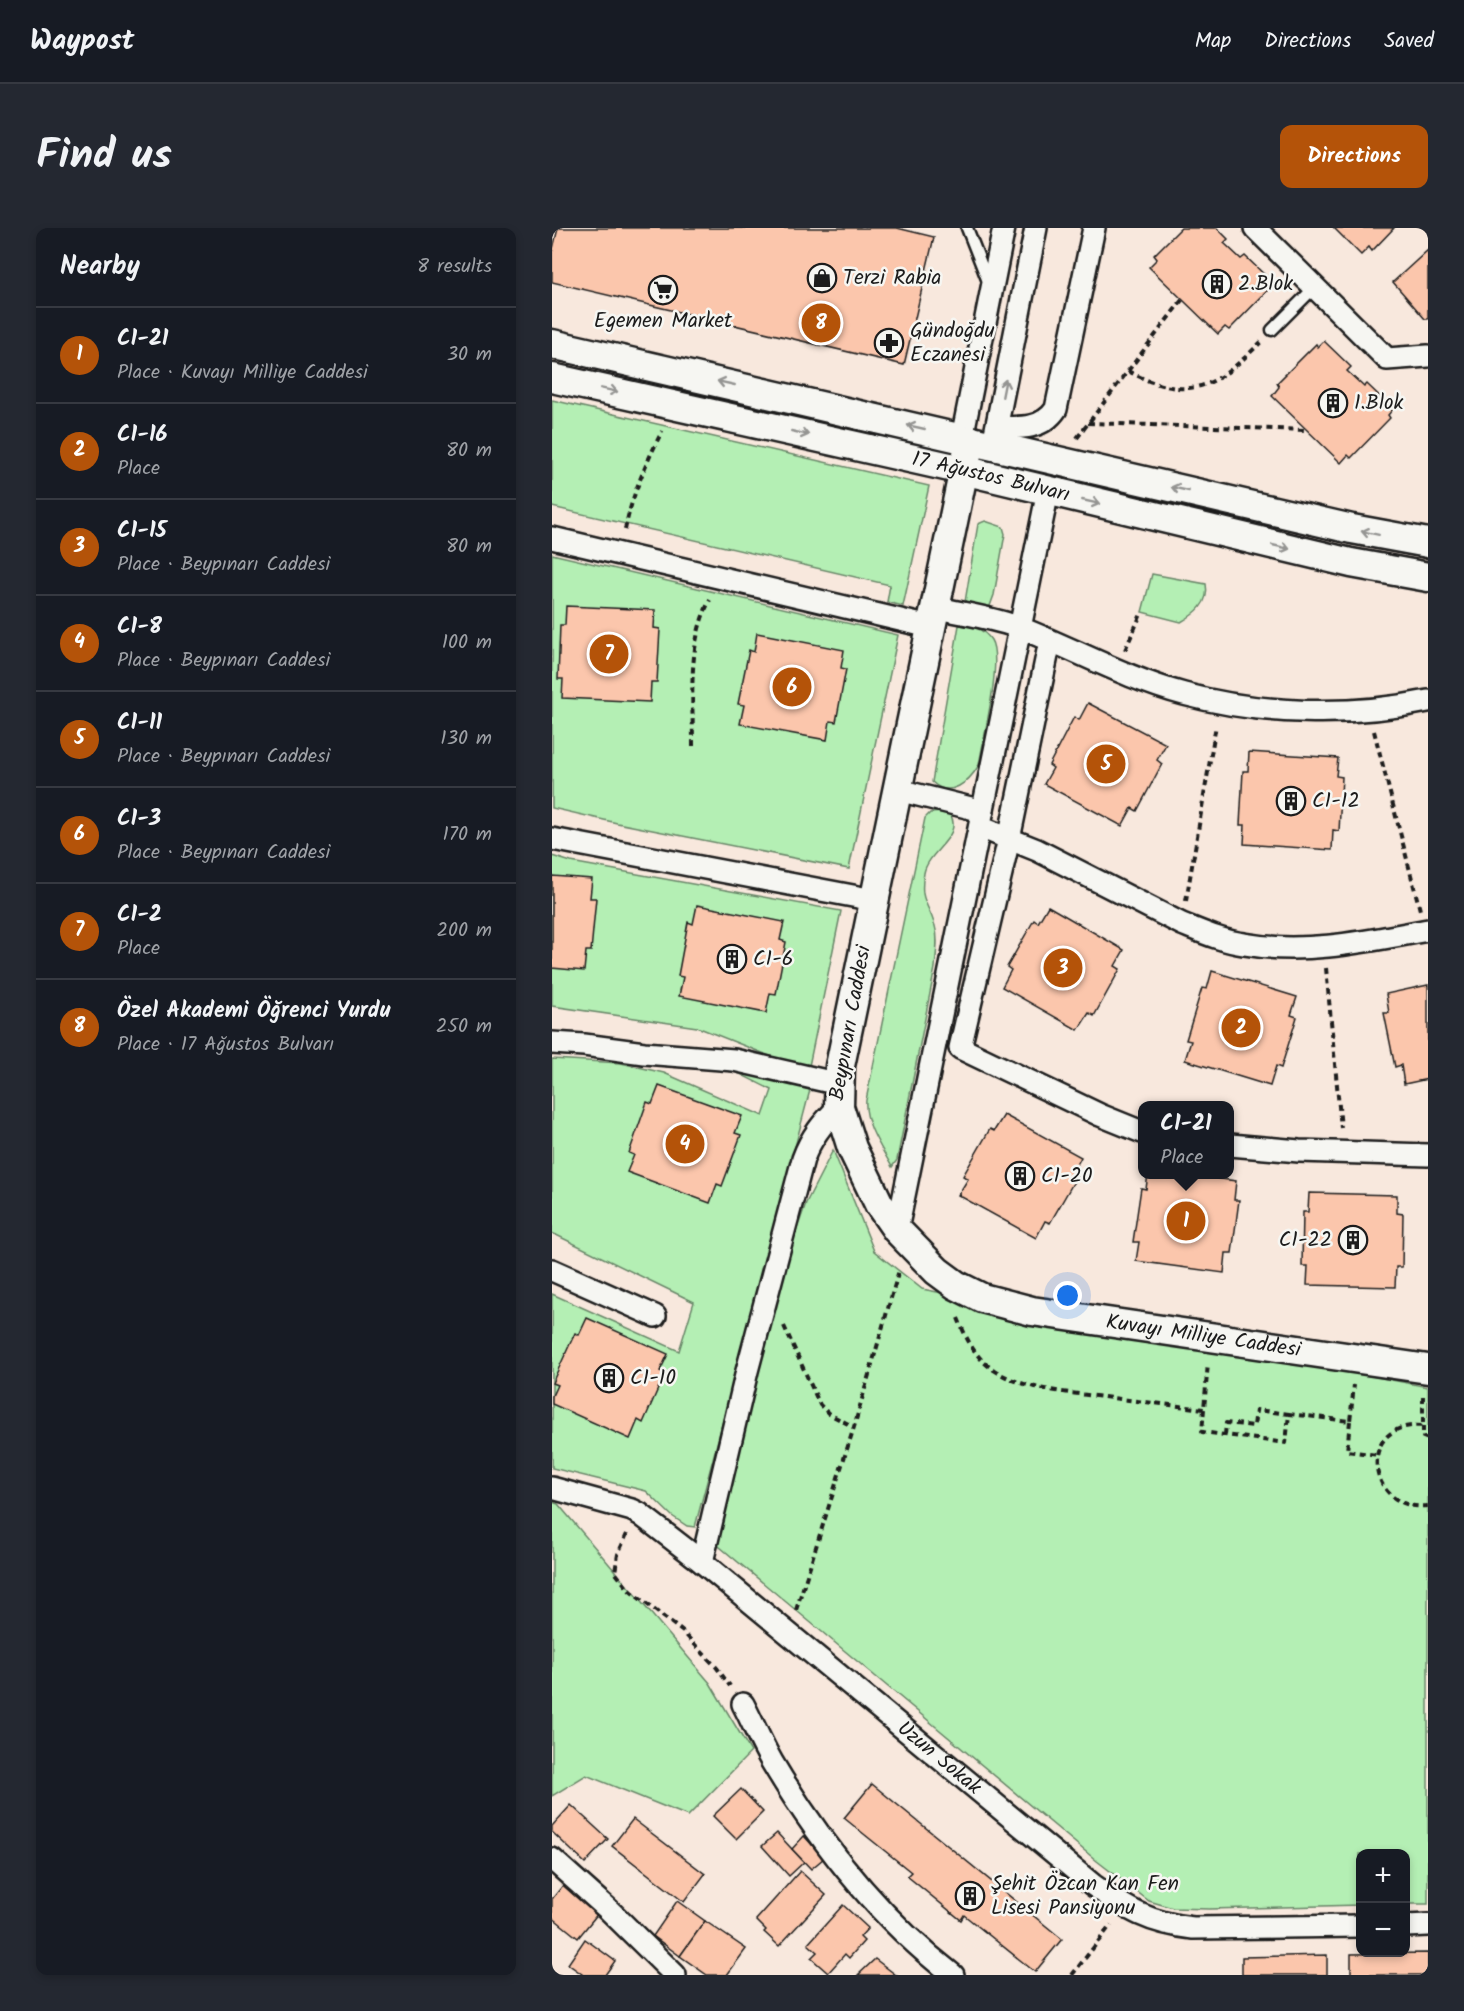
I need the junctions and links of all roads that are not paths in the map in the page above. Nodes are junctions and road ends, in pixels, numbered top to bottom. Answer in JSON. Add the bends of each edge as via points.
{"nodes":[{"id":1,"x":967,"y":228,"type":"edge"},
{"id":2,"x":1004,"y":228,"type":"edge"},
{"id":3,"x":1036,"y":228,"type":"edge"},
{"id":4,"x":1094,"y":228,"type":"edge"},
{"id":5,"x":1255,"y":228,"type":"edge"},
{"id":6,"x":1314,"y":287,"type":"junction"},
{"id":7,"x":992,"y":292,"type":"junction"},
{"id":8,"x":1272,"y":330,"type":"road end"},
{"id":9,"x":552,"y":344,"type":"edge"},
{"id":10,"x":1428,"y":356,"type":"edge"},
{"id":11,"x":552,"y":378,"type":"edge"},
{"id":12,"x":980,"y":438,"type":"junction"},
{"id":13,"x":963,"y":470,"type":"junction"},
{"id":14,"x":1048,"y":491,"type":"junction"},
{"id":15,"x":552,"y":538,"type":"edge"},
{"id":16,"x":1428,"y":543,"type":"edge"},
{"id":17,"x":1428,"y":577,"type":"edge"},
{"id":18,"x":932,"y":617,"type":"junction"},
{"id":19,"x":1020,"y":628,"type":"junction"},
{"id":20,"x":1050,"y":641,"type":"junction"},
{"id":21,"x":1428,"y":700,"type":"edge"},
{"id":22,"x":898,"y":790,"type":"junction"},
{"id":23,"x":981,"y":819,"type":"junction"},
{"id":24,"x":552,"y":839,"type":"edge"},
{"id":25,"x":1009,"y":839,"type":"junction"},
{"id":26,"x":874,"y":900,"type":"junction"},
{"id":27,"x":1427,"y":930,"type":"edge"},
{"id":28,"x":552,"y":1043,"type":"edge"},
{"id":29,"x":839,"y":1095,"type":"junction"},
{"id":30,"x":1138,"y":1130,"type":"edge"},
{"id":31,"x":1234,"y":1145,"type":"edge"},
{"id":32,"x":1428,"y":1155,"type":"edge"},
{"id":33,"x":902,"y":1236,"type":"junction"},
{"id":34,"x":552,"y":1270,"type":"edge"},
{"id":35,"x":655,"y":1316,"type":"dead end"},
{"id":36,"x":1426,"y":1369,"type":"edge"},
{"id":37,"x":552,"y":1488,"type":"edge"},
{"id":38,"x":702,"y":1562,"type":"junction"},
{"id":39,"x":743,"y":1704,"type":"road end"},
{"id":40,"x":552,"y":1859,"type":"edge"},
{"id":41,"x":1428,"y":1925,"type":"edge"},
{"id":42,"x":1356,"y":1926,"type":"edge"},
{"id":43,"x":1410,"y":1926,"type":"edge"},
{"id":44,"x":675,"y":1975,"type":"edge"},
{"id":45,"x":953,"y":1975,"type":"edge"}],
"edges":[{"from":1,"to":7,"type":"lane"},
{"from":2,"to":7,"type":"street"},
{"from":12,"to":3,"type":"street","one_way":true},
{"from":4,"to":12,"type":"street","via":[[1056,409],[1046,420],[1028,428]]},
{"from":5,"to":6,"type":"street"},
{"from":6,"to":8,"type":"lane"},
{"from":6,"to":10,"type":"street","via":[[1387,359]]},
{"from":7,"to":12,"type":"street"},
{"from":12,"to":9,"type":"main road","name":"17 Ağustos Bulvarı","one_way":true},
{"from":11,"to":13,"type":"main road","name":"17 Ağustos Bulvarı","one_way":true},
{"from":12,"to":13,"type":"main road","name":"Beypınarı Caddesi"},
{"from":16,"to":12,"type":"main road","name":"17 Ağustos Bulvarı","one_way":true,"via":[[1363,531]]},
{"from":13,"to":14,"type":"main road","name":"17 Ağustos Bulvarı"},
{"from":13,"to":18,"type":"main road","name":"Beypınarı Caddesi"},
{"from":14,"to":17,"type":"main road","name":"17 Ağustos Bulvarı","one_way":true,"via":[[1351,563]]},
{"from":14,"to":19,"type":"street"},
{"from":15,"to":18,"type":"street","via":[[723,579]]},
{"from":18,"to":19,"type":"street"},
{"from":18,"to":22,"type":"main road","name":"Beypınarı Caddesi"},
{"from":19,"to":20,"type":"street"},
{"from":19,"to":23,"type":"street"},
{"from":20,"to":21,"type":"street","via":[[1165,688],[1271,709],[1369,710]]},
{"from":20,"to":25,"type":"street"},
{"from":22,"to":23,"type":"street"},
{"from":22,"to":26,"type":"main road","name":"Beypınarı Caddesi"},
{"from":23,"to":25,"type":"street"},
{"from":23,"to":33,"type":"street"},
{"from":24,"to":26,"type":"street"},
{"from":25,"to":27,"type":"street","via":[[1182,924],[1244,945],[1324,947]]},
{"from":25,"to":30,"type":"street","via":[[960,1048],[1100,1116]]},
{"from":26,"to":29,"type":"main road","name":"Beypınarı Caddesi","via":[[843,1046]]},
{"from":28,"to":29,"type":"street","via":[[734,1060]]},
{"from":29,"to":33,"type":"main road","name":"Kuvayı Milliye Caddesi","via":[[852,1148],[879,1204]]},
{"from":29,"to":38,"type":"street","name":"Beypınarı Caddesi","via":[[803,1159]]},
{"from":31,"to":32,"type":"street"},
{"from":33,"to":36,"type":"main road","name":"Kuvayı Milliye Caddesi","via":[[956,1286],[982,1298],[1032,1311]]},
{"from":34,"to":35,"type":"street"},
{"from":37,"to":38,"type":"street","name":"Uzun Sokak","via":[[624,1506]]},
{"from":38,"to":42,"type":"street","name":"Uzun Sokak","via":[[1124,1908],[1148,1919],[1193,1929]]},
{"from":39,"to":45,"type":"street","via":[[771,1761],[839,1859],[888,1917]]},
{"from":40,"to":44,"type":"street"},
{"from":41,"to":43,"type":"street"}]}
